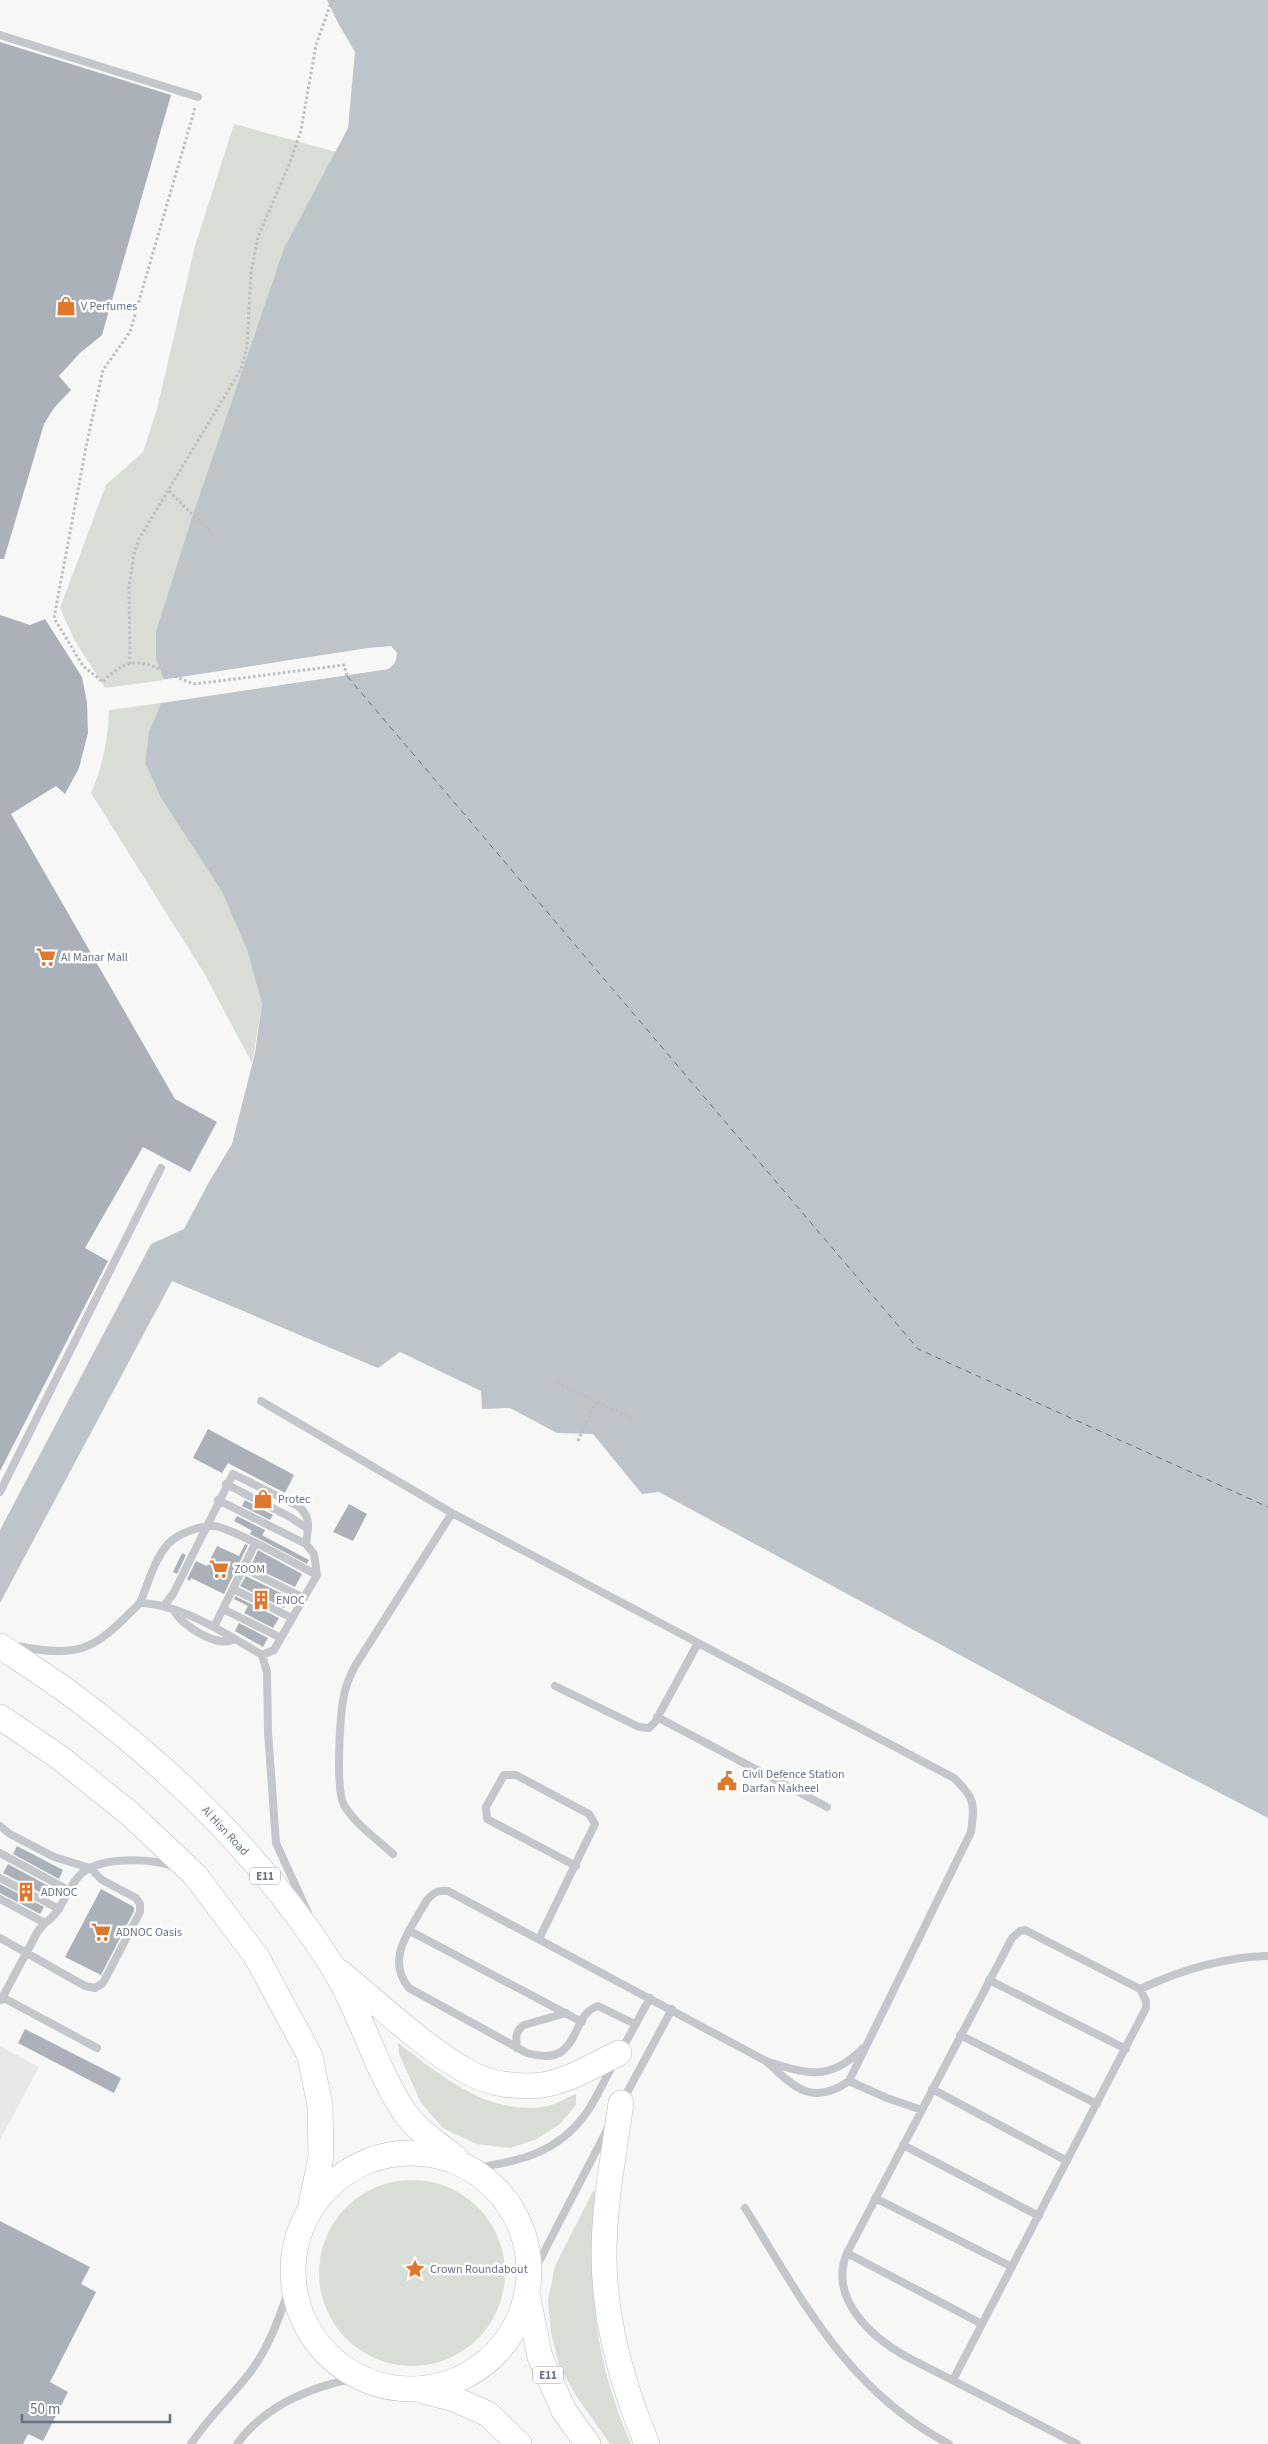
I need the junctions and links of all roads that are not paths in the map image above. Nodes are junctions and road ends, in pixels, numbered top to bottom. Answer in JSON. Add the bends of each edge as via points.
{"nodes":[{"id":1,"x":0,"y":35,"type":"edge"},
{"id":2,"x":198,"y":97,"type":"road end"},
{"id":3,"x":161,"y":1168,"type":"dead end"},
{"id":4,"x":261,"y":1401,"type":"dead end"},
{"id":5,"x":226,"y":1484,"type":"junction"},
{"id":6,"x":0,"y":1492,"type":"edge"},
{"id":7,"x":218,"y":1500,"type":"junction"},
{"id":8,"x":452,"y":1513,"type":"junction"},
{"id":9,"x":206,"y":1527,"type":"junction"},
{"id":10,"x":308,"y":1529,"type":"junction"},
{"id":11,"x":255,"y":1544,"type":"junction"},
{"id":12,"x":306,"y":1544,"type":"junction"},
{"id":13,"x":243,"y":1568,"type":"junction"},
{"id":14,"x":316,"y":1575,"type":"junction"},
{"id":15,"x":233,"y":1589,"type":"junction"},
{"id":16,"x":304,"y":1598,"type":"junction"},
{"id":17,"x":140,"y":1603,"type":"junction"},
{"id":18,"x":164,"y":1606,"type":"junction"},
{"id":19,"x":223,"y":1608,"type":"junction"},
{"id":20,"x":174,"y":1610,"type":"junction"},
{"id":21,"x":292,"y":1618,"type":"junction"},
{"id":22,"x":214,"y":1627,"type":"junction"},
{"id":23,"x":281,"y":1638,"type":"junction"},
{"id":24,"x":234,"y":1639,"type":"junction"},
{"id":25,"x":698,"y":1643,"type":"junction"},
{"id":26,"x":0,"y":1645,"type":"edge"},
{"id":27,"x":262,"y":1655,"type":"junction"},
{"id":28,"x":555,"y":1686,"type":"dead end"},
{"id":29,"x":0,"y":1717,"type":"edge"},
{"id":30,"x":657,"y":1718,"type":"junction"},
{"id":31,"x":827,"y":1807,"type":"dead end"},
{"id":32,"x":0,"y":1826,"type":"edge"},
{"id":33,"x":0,"y":1853,"type":"edge"},
{"id":34,"x":393,"y":1854,"type":"dead end"},
{"id":35,"x":576,"y":1866,"type":"junction"},
{"id":36,"x":90,"y":1868,"type":"junction"},
{"id":37,"x":195,"y":1874,"type":"junction"},
{"id":38,"x":0,"y":1878,"type":"edge"},
{"id":39,"x":70,"y":1891,"type":"junction"},
{"id":40,"x":0,"y":1899,"type":"edge"},
{"id":41,"x":59,"y":1909,"type":"junction"},
{"id":42,"x":45,"y":1923,"type":"junction"},
{"id":43,"x":410,"y":1931,"type":"junction"},
{"id":44,"x":0,"y":1938,"type":"edge"},
{"id":45,"x":539,"y":1939,"type":"junction"},
{"id":46,"x":27,"y":1953,"type":"junction"},
{"id":47,"x":1268,"y":1956,"type":"edge"},
{"id":48,"x":332,"y":1965,"type":"junction"},
{"id":49,"x":989,"y":1980,"type":"junction"},
{"id":50,"x":1140,"y":1989,"type":"junction"},
{"id":51,"x":650,"y":1998,"type":"junction"},
{"id":52,"x":1,"y":1999,"type":"edge"},
{"id":53,"x":672,"y":2009,"type":"junction"},
{"id":54,"x":566,"y":2013,"type":"junction"},
{"id":55,"x":582,"y":2022,"type":"junction"},
{"id":56,"x":635,"y":2024,"type":"junction"},
{"id":57,"x":960,"y":2035,"type":"junction"},
{"id":58,"x":866,"y":2046,"type":"junction"},
{"id":59,"x":97,"y":2048,"type":"dead end"},
{"id":60,"x":517,"y":2048,"type":"junction"},
{"id":61,"x":1126,"y":2049,"type":"junction"},
{"id":62,"x":620,"y":2052,"type":"junction"},
{"id":63,"x":766,"y":2061,"type":"junction"},
{"id":64,"x":849,"y":2081,"type":"junction"},
{"id":65,"x":932,"y":2089,"type":"junction"},
{"id":66,"x":621,"y":2103,"type":"junction"},
{"id":67,"x":1097,"y":2104,"type":"junction"},
{"id":68,"x":922,"y":2110,"type":"junction"},
{"id":69,"x":903,"y":2144,"type":"junction"},
{"id":70,"x":1067,"y":2161,"type":"junction"},
{"id":71,"x":466,"y":2166,"type":"junction"},
{"id":72,"x":875,"y":2198,"type":"junction"},
{"id":73,"x":310,"y":2206,"type":"junction"},
{"id":74,"x":745,"y":2208,"type":"dead end"},
{"id":75,"x":1038,"y":2216,"type":"junction"},
{"id":76,"x":847,"y":2253,"type":"junction"},
{"id":77,"x":1012,"y":2268,"type":"junction"},
{"id":78,"x":292,"y":2280,"type":"junction"},
{"id":79,"x":530,"y":2287,"type":"junction"},
{"id":80,"x":982,"y":2324,"type":"junction"},
{"id":81,"x":356,"y":2378,"type":"junction"},
{"id":82,"x":953,"y":2380,"type":"junction"},
{"id":83,"x":418,"y":2390,"type":"junction"},
{"id":84,"x":191,"y":2444,"type":"edge"},
{"id":85,"x":237,"y":2444,"type":"edge"},
{"id":86,"x":519,"y":2444,"type":"edge"},
{"id":87,"x":588,"y":2444,"type":"edge"},
{"id":88,"x":647,"y":2444,"type":"edge"},
{"id":89,"x":949,"y":2444,"type":"edge"},
{"id":90,"x":1077,"y":2444,"type":"edge"}],
"edges":[{"from":1,"to":2,"type":"lane"},
{"from":3,"to":6,"type":"lane"},
{"from":4,"to":8,"type":"lane"},
{"from":5,"to":7,"type":"lane"},
{"from":5,"to":10,"type":"lane"},
{"from":5,"to":10,"type":"lane","via":[[233,1474],[238,1475],[298,1506],[309,1519]]},
{"from":7,"to":9,"type":"lane"},
{"from":7,"to":12,"type":"lane"},
{"from":8,"to":25,"type":"lane"},
{"from":8,"to":34,"type":"lane","via":[[355,1666],[345,1692],[339,1791],[343,1804],[352,1815]]},
{"from":9,"to":11,"type":"lane","via":[[223,1528]]},
{"from":9,"to":17,"type":"lane","via":[[169,1542]]},
{"from":9,"to":18,"type":"lane"},
{"from":10,"to":12,"type":"lane"},
{"from":11,"to":13,"type":"lane"},
{"from":11,"to":14,"type":"lane"},
{"from":12,"to":14,"type":"lane","via":[[314,1554]]},
{"from":13,"to":15,"type":"lane"},
{"from":13,"to":16,"type":"lane"},
{"from":14,"to":16,"type":"lane"},
{"from":15,"to":19,"type":"lane"},
{"from":15,"to":21,"type":"lane"},
{"from":16,"to":21,"type":"lane"},
{"from":17,"to":18,"type":"lane"},
{"from":17,"to":26,"type":"lane","via":[[112,1631],[83,1648],[46,1651]]},
{"from":18,"to":20,"type":"lane"},
{"from":19,"to":22,"type":"lane"},
{"from":19,"to":23,"type":"lane"},
{"from":20,"to":22,"type":"lane"},
{"from":20,"to":24,"type":"lane","via":[[185,1625],[218,1641]]},
{"from":21,"to":23,"type":"lane"},
{"from":22,"to":24,"type":"lane"},
{"from":23,"to":27,"type":"lane","via":[[274,1650]]},
{"from":24,"to":27,"type":"lane"},
{"from":25,"to":30,"type":"lane"},
{"from":25,"to":58,"type":"lane","via":[[954,1778],[974,1802],[972,1832]]},
{"from":26,"to":48,"type":"main road","name":"Al Hisn Road","number":"E11","via":[[72,1694],[138,1747],[197,1801],[286,1901]]},
{"from":27,"to":48,"type":"lane","via":[[267,1672],[276,1843]]},
{"from":28,"to":30,"type":"lane","via":[[644,1728]]},
{"from":29,"to":37,"type":"main road","via":[[114,1800]]},
{"from":30,"to":31,"type":"lane"},
{"from":32,"to":36,"type":"lane","via":[[54,1857]]},
{"from":33,"to":39,"type":"lane"},
{"from":35,"to":35,"type":"lane","via":[[595,1828],[592,1817],[512,1773],[504,1775],[486,1806],[487,1819]]},
{"from":35,"to":45,"type":"lane"},
{"from":36,"to":37,"type":"lane","via":[[126,1859],[160,1862]]},
{"from":36,"to":39,"type":"lane","via":[[79,1875]]},
{"from":36,"to":46,"type":"lane","via":[[102,1880],[136,1898],[140,1904],[140,1912],[103,1983],[95,1988],[85,1986]]},
{"from":37,"to":73,"type":"main road","via":[[256,1956],[310,2056],[320,2106],[321,2140],[321,2157]]},
{"from":38,"to":41,"type":"lane"},
{"from":39,"to":41,"type":"lane"},
{"from":40,"to":42,"type":"lane"},
{"from":41,"to":42,"type":"lane"},
{"from":42,"to":46,"type":"lane"},
{"from":43,"to":45,"type":"lane","via":[[427,1900],[440,1891],[456,1894]]},
{"from":43,"to":54,"type":"lane"},
{"from":43,"to":60,"type":"lane","via":[[398,1964],[399,1973],[409,1988]]},
{"from":44,"to":46,"type":"lane"},
{"from":45,"to":51,"type":"lane"},
{"from":46,"to":52,"type":"lane"},
{"from":47,"to":50,"type":"lane","via":[[1204,1965],[1174,1973]]},
{"from":48,"to":62,"type":"main road","via":[[469,2073],[507,2085],[543,2085]]},
{"from":48,"to":71,"type":"main road","name":"Al Hisn Road","number":"E11","via":[[406,2115]]},
{"from":49,"to":50,"type":"lane","via":[[1012,1938],[1025,1930]]},
{"from":49,"to":57,"type":"lane"},
{"from":49,"to":61,"type":"lane"},
{"from":50,"to":61,"type":"lane","via":[[1146,2008]]},
{"from":51,"to":53,"type":"lane"},
{"from":51,"to":56,"type":"lane"},
{"from":52,"to":59,"type":"lane"},
{"from":53,"to":63,"type":"lane"},
{"from":53,"to":66,"type":"lane"},
{"from":54,"to":55,"type":"lane"},
{"from":54,"to":60,"type":"lane","via":[[519,2028]]},
{"from":55,"to":56,"type":"lane","via":[[592,2007],[598,2006]]},
{"from":55,"to":60,"type":"lane","via":[[568,2047],[558,2053],[537,2056]]},
{"from":56,"to":62,"type":"lane"},
{"from":57,"to":65,"type":"lane"},
{"from":57,"to":67,"type":"lane"},
{"from":58,"to":63,"type":"lane","via":[[839,2068],[822,2074],[804,2073]]},
{"from":58,"to":64,"type":"lane"},
{"from":61,"to":67,"type":"lane"},
{"from":62,"to":71,"type":"lane","via":[[586,2113],[559,2142],[532,2157]]},
{"from":63,"to":64,"type":"lane","via":[[791,2085],[805,2092],[821,2094],[836,2090]]},
{"from":64,"to":68,"type":"lane"},
{"from":65,"to":68,"type":"lane"},
{"from":65,"to":70,"type":"lane"},
{"from":66,"to":79,"type":"lane"},
{"from":66,"to":88,"type":"main road","via":[[609,2184],[604,2256],[610,2328],[628,2398]]},
{"from":67,"to":70,"type":"lane"},
{"from":68,"to":69,"type":"lane"},
{"from":69,"to":72,"type":"lane"},
{"from":69,"to":75,"type":"lane"},
{"from":70,"to":75,"type":"lane"},
{"from":71,"to":73,"type":"main road","via":[[444,2156],[406,2152],[369,2160],[336,2178]]},
{"from":71,"to":79,"type":"main road","name":"Al Hisn Road","via":[[500,2192],[517,2216],[528,2243]]},
{"from":72,"to":76,"type":"lane"},
{"from":72,"to":77,"type":"lane"},
{"from":73,"to":78,"type":"main road","via":[[295,2242]]},
{"from":74,"to":89,"type":"lane","via":[[817,2324],[846,2362],[906,2418]]},
{"from":75,"to":77,"type":"lane"},
{"from":76,"to":80,"type":"lane"},
{"from":76,"to":82,"type":"lane","via":[[842,2265],[842,2286],[871,2332],[895,2350]]},
{"from":77,"to":80,"type":"lane"},
{"from":78,"to":81,"type":"main road","via":[[302,2318],[323,2351]]},
{"from":78,"to":84,"type":"lane","via":[[264,2351]]},
{"from":79,"to":83,"type":"main road","via":[[513,2334],[488,2362],[456,2382]]},
{"from":79,"to":87,"type":"main road","number":"E11","via":[[540,2357],[564,2411]]},
{"from":80,"to":82,"type":"lane"},
{"from":81,"to":83,"type":"main road","via":[[385,2387]]},
{"from":81,"to":85,"type":"lane","via":[[322,2385],[289,2399],[264,2416]]},
{"from":82,"to":90,"type":"lane"},
{"from":83,"to":86,"type":"main road","via":[[454,2399],[488,2414]]}]}
